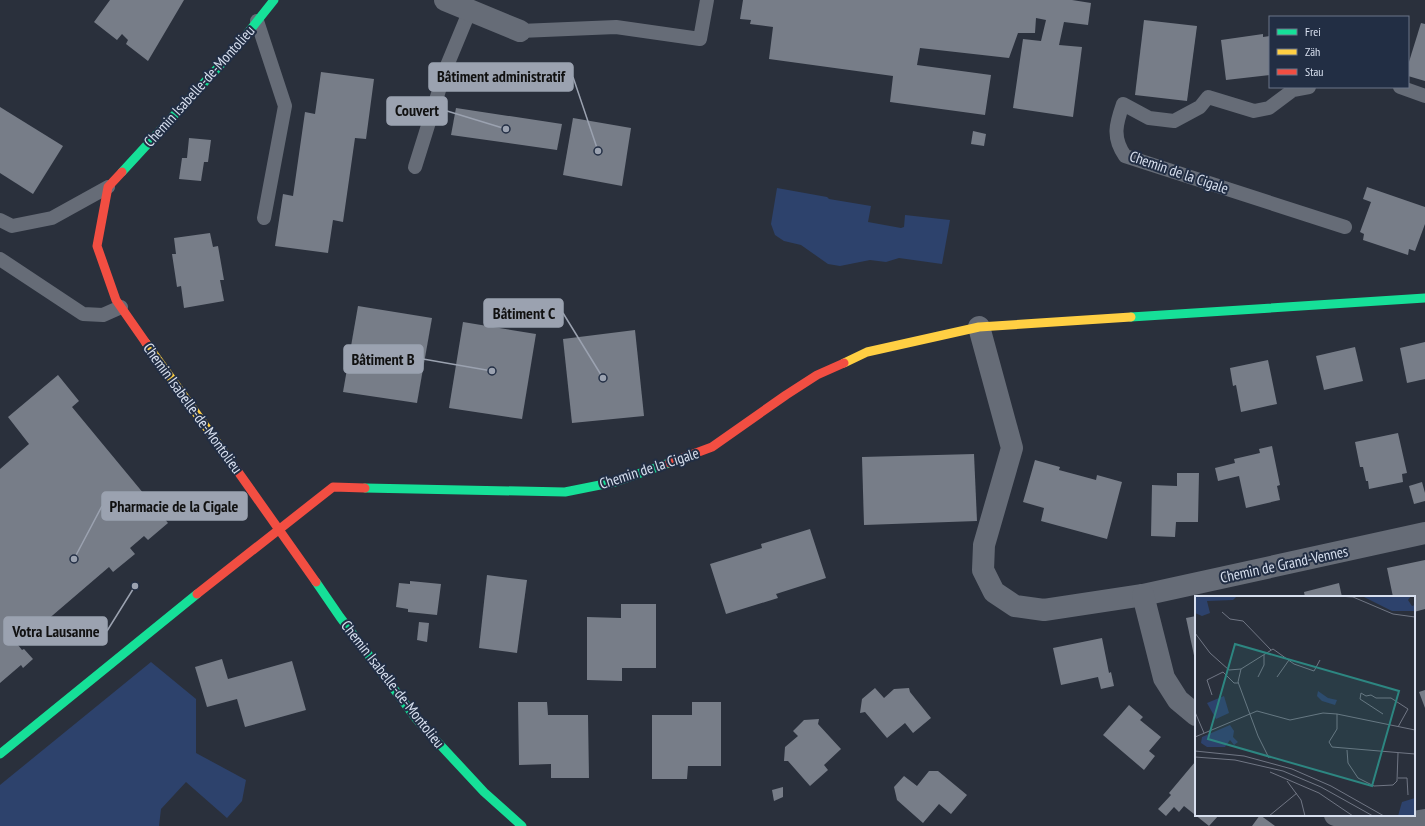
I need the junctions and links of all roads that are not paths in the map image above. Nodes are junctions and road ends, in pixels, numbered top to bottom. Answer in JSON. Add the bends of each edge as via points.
{"nodes":[{"id":1,"x":274,"y":0,"type":"edge"},
{"id":2,"x":445,"y":0,"type":"edge"},
{"id":3,"x":707,"y":0,"type":"edge"},
{"id":4,"x":470,"y":10,"type":"junction"},
{"id":5,"x":257,"y":21,"type":"junction"},
{"id":6,"x":520,"y":30,"type":"joint"},
{"id":7,"x":1304,"y":88,"type":"edge"},
{"id":8,"x":1403,"y":88,"type":"edge"},
{"id":9,"x":1425,"y":96,"type":"edge"},
{"id":10,"x":415,"y":167,"type":"dead end"},
{"id":11,"x":108,"y":187,"type":"junction"},
{"id":12,"x":264,"y":218,"type":"dead end"},
{"id":13,"x":0,"y":220,"type":"edge"},
{"id":14,"x":1345,"y":227,"type":"dead end"},
{"id":15,"x":0,"y":259,"type":"edge"},
{"id":16,"x":1425,"y":298,"type":"edge"},
{"id":17,"x":121,"y":307,"type":"junction"},
{"id":18,"x":979,"y":327,"type":"junction"},
{"id":19,"x":279,"y":528,"type":"junction"},
{"id":20,"x":1425,"y":533,"type":"edge"},
{"id":21,"x":1143,"y":595,"type":"junction"},
{"id":22,"x":1195,"y":714,"type":"edge"},
{"id":23,"x":0,"y":754,"type":"edge"},
{"id":24,"x":1340,"y":816,"type":"edge"},
{"id":25,"x":1425,"y":820,"type":"edge"},
{"id":26,"x":522,"y":826,"type":"edge"}],
"edges":[{"from":1,"to":5,"type":"street","name":"Chemin Isabelle-de-Montolieu"},
{"from":2,"to":4,"type":"street"},
{"from":3,"to":6,"type":"lane","via":[[700,39],[616,27]]},
{"from":4,"to":6,"type":"street"},
{"from":4,"to":10,"type":"lane","via":[[446,68]]},
{"from":5,"to":11,"type":"street","name":"Chemin Isabelle-de-Montolieu","via":[[235,49]]},
{"from":5,"to":12,"type":"lane","name":"Chemin Isabelle-de-Montolieu","via":[[285,106]]},
{"from":7,"to":14,"type":"lane","name":"Chemin de la Cigale","via":[[1293,90],[1269,108],[1254,111],[1208,97],[1200,107],[1174,121],[1149,118],[1123,104],[1116,125],[1118,146],[1125,156]]},
{"from":8,"to":9,"type":"lane"},
{"from":11,"to":13,"type":"lane","name":"Chemin Isabelle-de-Montolieu","via":[[52,218],[12,226]]},
{"from":11,"to":17,"type":"street","name":"Chemin Isabelle-de-Montolieu","via":[[97,246],[116,300]]},
{"from":15,"to":17,"type":"lane","via":[[83,314],[103,316]]},
{"from":16,"to":18,"type":"street","name":"Chemin de la Cigale"},
{"from":17,"to":19,"type":"street","name":"Chemin Isabelle-de-Montolieu"},
{"from":18,"to":19,"type":"street","name":"Chemin de la Cigale","via":[[867,352],[817,375],[712,447],[615,482],[565,492],[334,487]]},
{"from":18,"to":21,"type":"street","name":"Chemin de Grand-Vennes","via":[[1012,448],[984,545],[983,570],[994,592],[1015,606],[1044,610]]},
{"from":19,"to":23,"type":"street"},
{"from":19,"to":26,"type":"street","name":"Chemin Isabelle-de-Montolieu","via":[[340,617],[414,715],[484,792]]},
{"from":20,"to":21,"type":"street","name":"Chemin de Grand-Vennes"},
{"from":21,"to":22,"type":"street","via":[[1164,678],[1178,700]]},
{"from":24,"to":25,"type":"street","via":[[1389,826]]}]}
